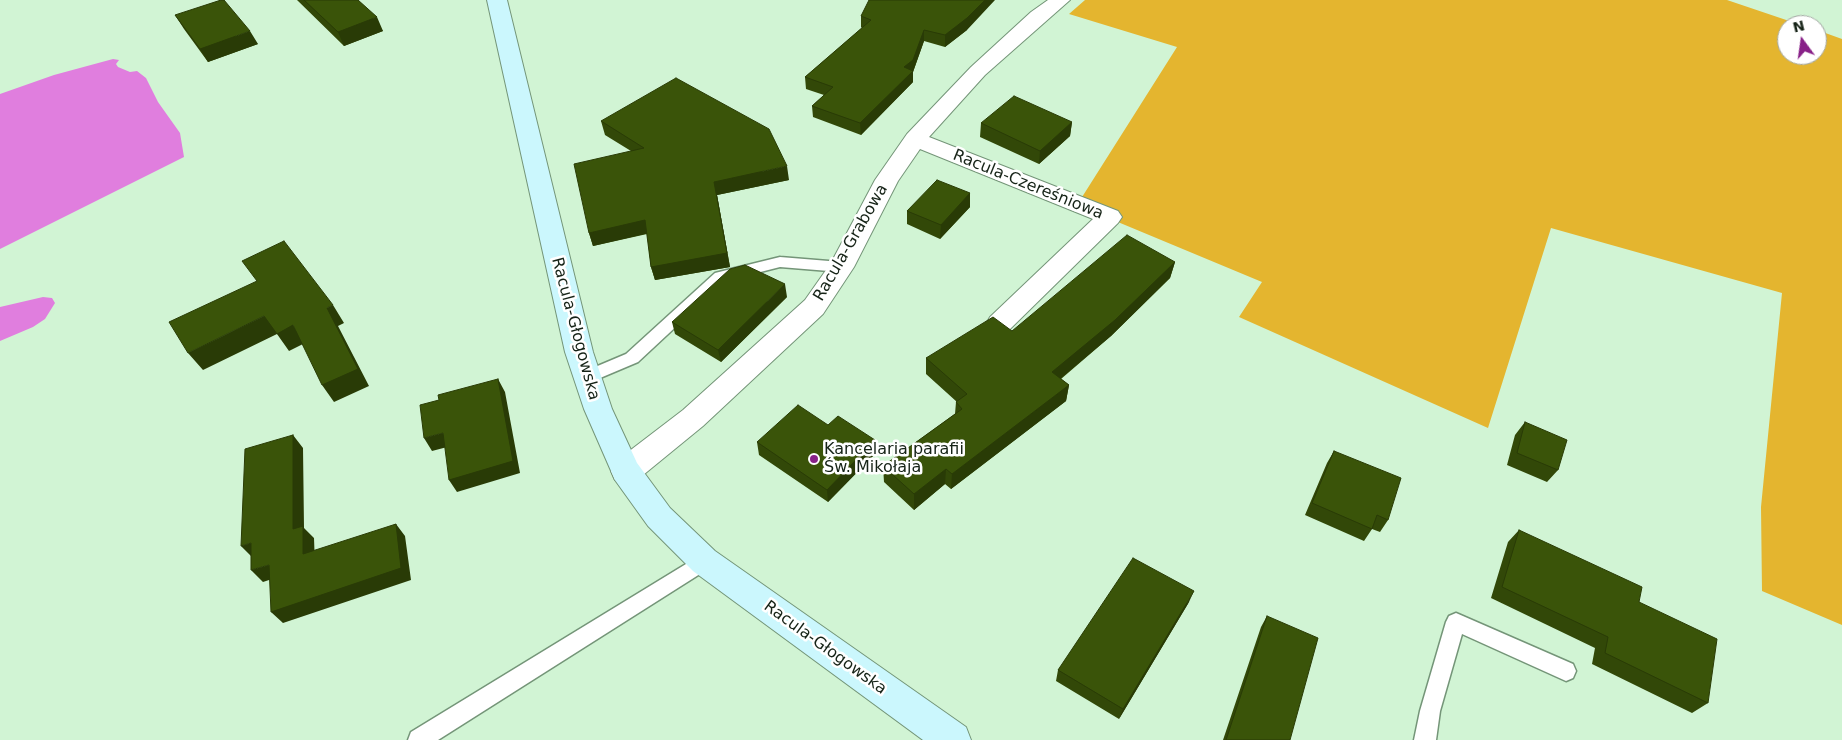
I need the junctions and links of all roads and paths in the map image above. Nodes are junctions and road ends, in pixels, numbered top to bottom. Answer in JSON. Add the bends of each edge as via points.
{"nodes":[{"id":1,"x":497,"y":0,"type":"edge"},
{"id":2,"x":1060,"y":0,"type":"edge"},
{"id":3,"x":915,"y":139,"type":"junction"},
{"id":4,"x":841,"y":267,"type":"junction"},
{"id":5,"x":999,"y":324,"type":"edge"},
{"id":6,"x":587,"y":377,"type":"junction"},
{"id":7,"x":626,"y":471,"type":"junction"},
{"id":8,"x":704,"y":561,"type":"junction"},
{"id":9,"x":1566,"y":671,"type":"dead end"},
{"id":10,"x":420,"y":740,"type":"edge"},
{"id":11,"x":953,"y":740,"type":"edge"},
{"id":12,"x":1425,"y":740,"type":"edge"}],
"edges":[{"from":1,"to":6,"type":"street","name":"Racula-Głogowska","via":[[557,264]]},
{"from":2,"to":3,"type":"street","name":"Racula-Grabowa","via":[[978,71]]},
{"from":3,"to":4,"type":"street","name":"Racula-Grabowa","via":[[887,180]]},
{"from":3,"to":5,"type":"street","name":"Racula-Czereśniowa","via":[[1110,217]]},
{"from":4,"to":6,"type":"lane","via":[[780,262],[720,277],[632,358]]},
{"from":4,"to":7,"type":"street","name":"Racula-Grabowa","via":[[814,306],[693,418]]},
{"from":6,"to":7,"type":"street","name":"Racula-Głogowska"},
{"from":7,"to":8,"type":"street","name":"Racula-Głogowska","via":[[659,517]]},
{"from":8,"to":10,"type":"lane"},
{"from":8,"to":11,"type":"street","name":"Racula-Głogowska"},
{"from":9,"to":12,"type":"lane","via":[[1456,622]]}]}
